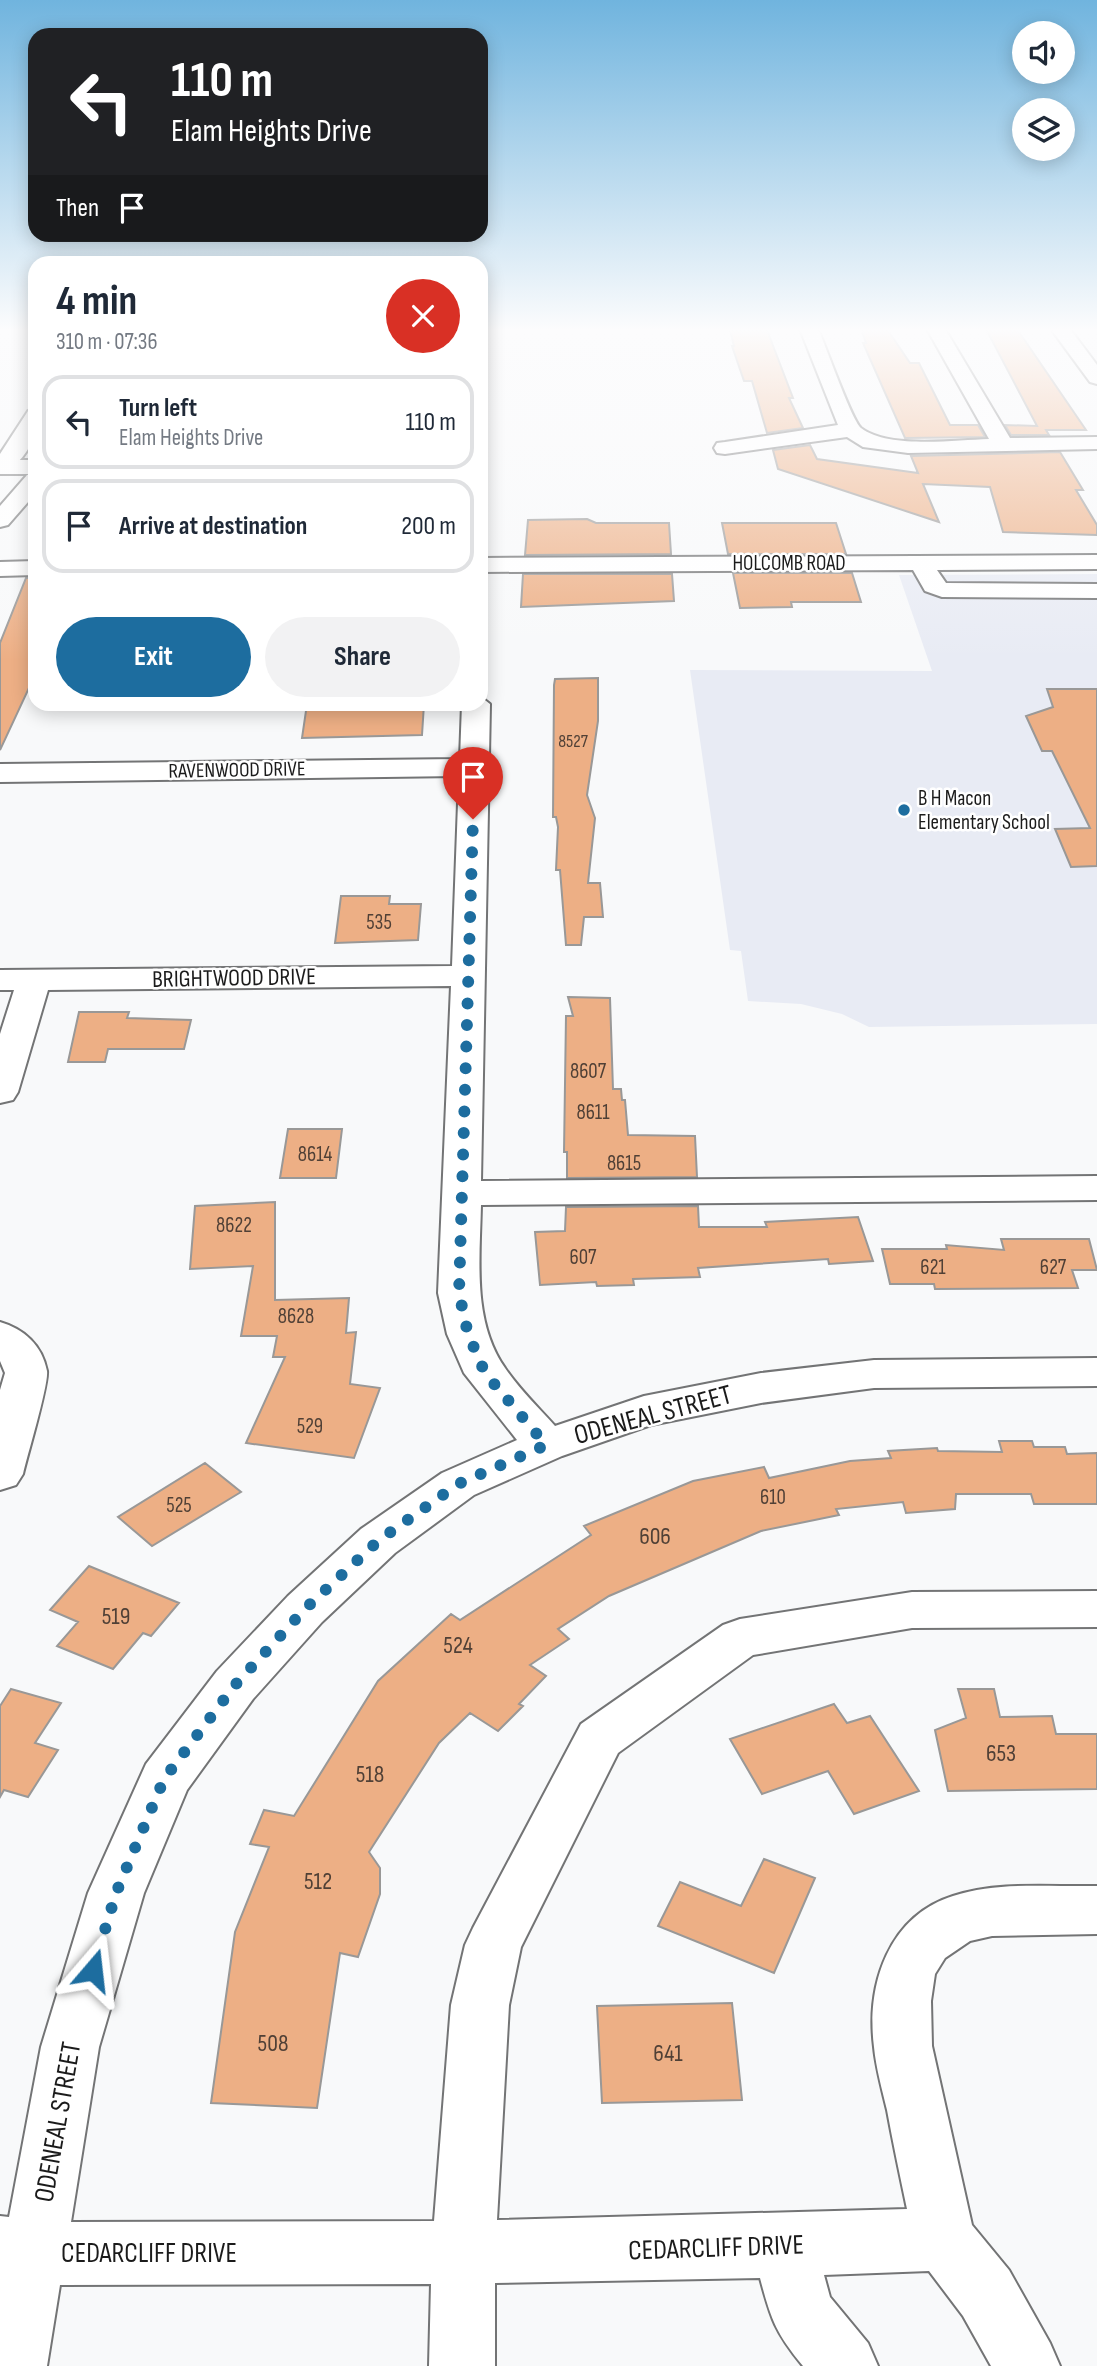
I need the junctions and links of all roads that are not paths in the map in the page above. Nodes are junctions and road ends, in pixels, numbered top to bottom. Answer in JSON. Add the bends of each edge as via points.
{"nodes":[{"id":1,"x":22,"y":439,"type":"edge"},
{"id":2,"x":785,"y":439,"type":"edge"},
{"id":3,"x":866,"y":439,"type":"edge"},
{"id":4,"x":999,"y":439,"type":"edge"},
{"id":5,"x":1003,"y":446,"type":"junction"},
{"id":6,"x":725,"y":448,"type":"dead end"},
{"id":7,"x":1093,"y":449,"type":"edge"},
{"id":8,"x":0,"y":467,"type":"edge"},
{"id":9,"x":28,"y":467,"type":"edge"},
{"id":10,"x":28,"y":488,"type":"edge"},
{"id":11,"x":0,"y":520,"type":"edge"},
{"id":12,"x":921,"y":562,"type":"junction"},
{"id":13,"x":1097,"y":562,"type":"edge"},
{"id":14,"x":488,"y":565,"type":"edge"},
{"id":15,"x":28,"y":568,"type":"edge"},
{"id":16,"x":0,"y":569,"type":"edge"},
{"id":17,"x":1097,"y":591,"type":"edge"},
{"id":18,"x":475,"y":711,"type":"edge"},
{"id":19,"x":474,"y":767,"type":"junction"},
{"id":20,"x":0,"y":772,"type":"edge"},
{"id":21,"x":469,"y":976,"type":"junction"},
{"id":22,"x":17,"y":980,"type":"edge"},
{"id":23,"x":0,"y":1092,"type":"edge"},
{"id":24,"x":1097,"y":1188,"type":"edge"},
{"id":25,"x":461,"y":1193,"type":"junction"},
{"id":26,"x":0,"y":1336,"type":"edge"},
{"id":27,"x":1097,"y":1373,"type":"edge"},
{"id":28,"x":546,"y":1445,"type":"junction"},
{"id":29,"x":0,"y":1474,"type":"edge"},
{"id":30,"x":1097,"y":1609,"type":"edge"},
{"id":31,"x":1097,"y":1910,"type":"edge"},
{"id":32,"x":944,"y":2239,"type":"junction"},
{"id":33,"x":784,"y":2247,"type":"junction"},
{"id":34,"x":17,"y":2250,"type":"edge"},
{"id":35,"x":463,"y":2254,"type":"junction"},
{"id":36,"x":15,"y":2366,"type":"edge"},
{"id":37,"x":462,"y":2366,"type":"edge"},
{"id":38,"x":845,"y":2366,"type":"edge"},
{"id":39,"x":1027,"y":2366,"type":"edge"}],
"edges":[{"from":1,"to":8,"type":"street"},
{"from":2,"to":6,"type":"street"},
{"from":3,"to":5,"type":"street","via":[[894,446]]},
{"from":4,"to":5,"type":"street"},
{"from":5,"to":7,"type":"street"},
{"from":8,"to":9,"type":"street"},
{"from":10,"to":11,"type":"street"},
{"from":12,"to":13,"type":"street","name":"HOLCOMB ROAD"},
{"from":12,"to":14,"type":"street","name":"HOLCOMB ROAD"},
{"from":12,"to":17,"type":"street","via":[[934,586],[942,590]]},
{"from":15,"to":16,"type":"street"},
{"from":18,"to":19,"type":"street"},
{"from":19,"to":20,"type":"street","name":"RAVENWOOD DRIVE"},
{"from":19,"to":21,"type":"street"},
{"from":21,"to":22,"type":"street","name":"BRIGHTWOOD DRIVE"},
{"from":21,"to":25,"type":"street"},
{"from":22,"to":23,"type":"street"},
{"from":24,"to":25,"type":"street"},
{"from":25,"to":28,"type":"street","via":[[459,1293],[468,1334],[485,1373]]},
{"from":26,"to":29,"type":"street","via":[[17,1349],[26,1373]]},
{"from":27,"to":28,"type":"street","name":"ODENEAL STREET","via":[[874,1374],[761,1388],[644,1411]]},
{"from":28,"to":34,"type":"street","name":"ODENEAL STREET","via":[[458,1484],[378,1541],[305,1609],[235,1685],[164,1779],[116,1893]]},
{"from":30,"to":35,"type":"street","via":[[912,1610],[740,1638],[599,1740],[493,1945],[480,2005]]},
{"from":31,"to":32,"type":"street","via":[[992,1912],[956,1919],[925,1941],[908,1969],[901,2001],[903,2046]]},
{"from":32,"to":33,"type":"street","name":"CEDARCLIFF DRIVE"},
{"from":32,"to":39,"type":"street","via":[[986,2293]]},
{"from":33,"to":35,"type":"street","name":"CEDARCLIFF DRIVE"},
{"from":33,"to":38,"type":"street","via":[[802,2314]]},
{"from":34,"to":35,"type":"street","name":"CEDARCLIFF DRIVE"},
{"from":34,"to":36,"type":"street","name":"ODENEAL STREET"},
{"from":35,"to":37,"type":"street"}]}
